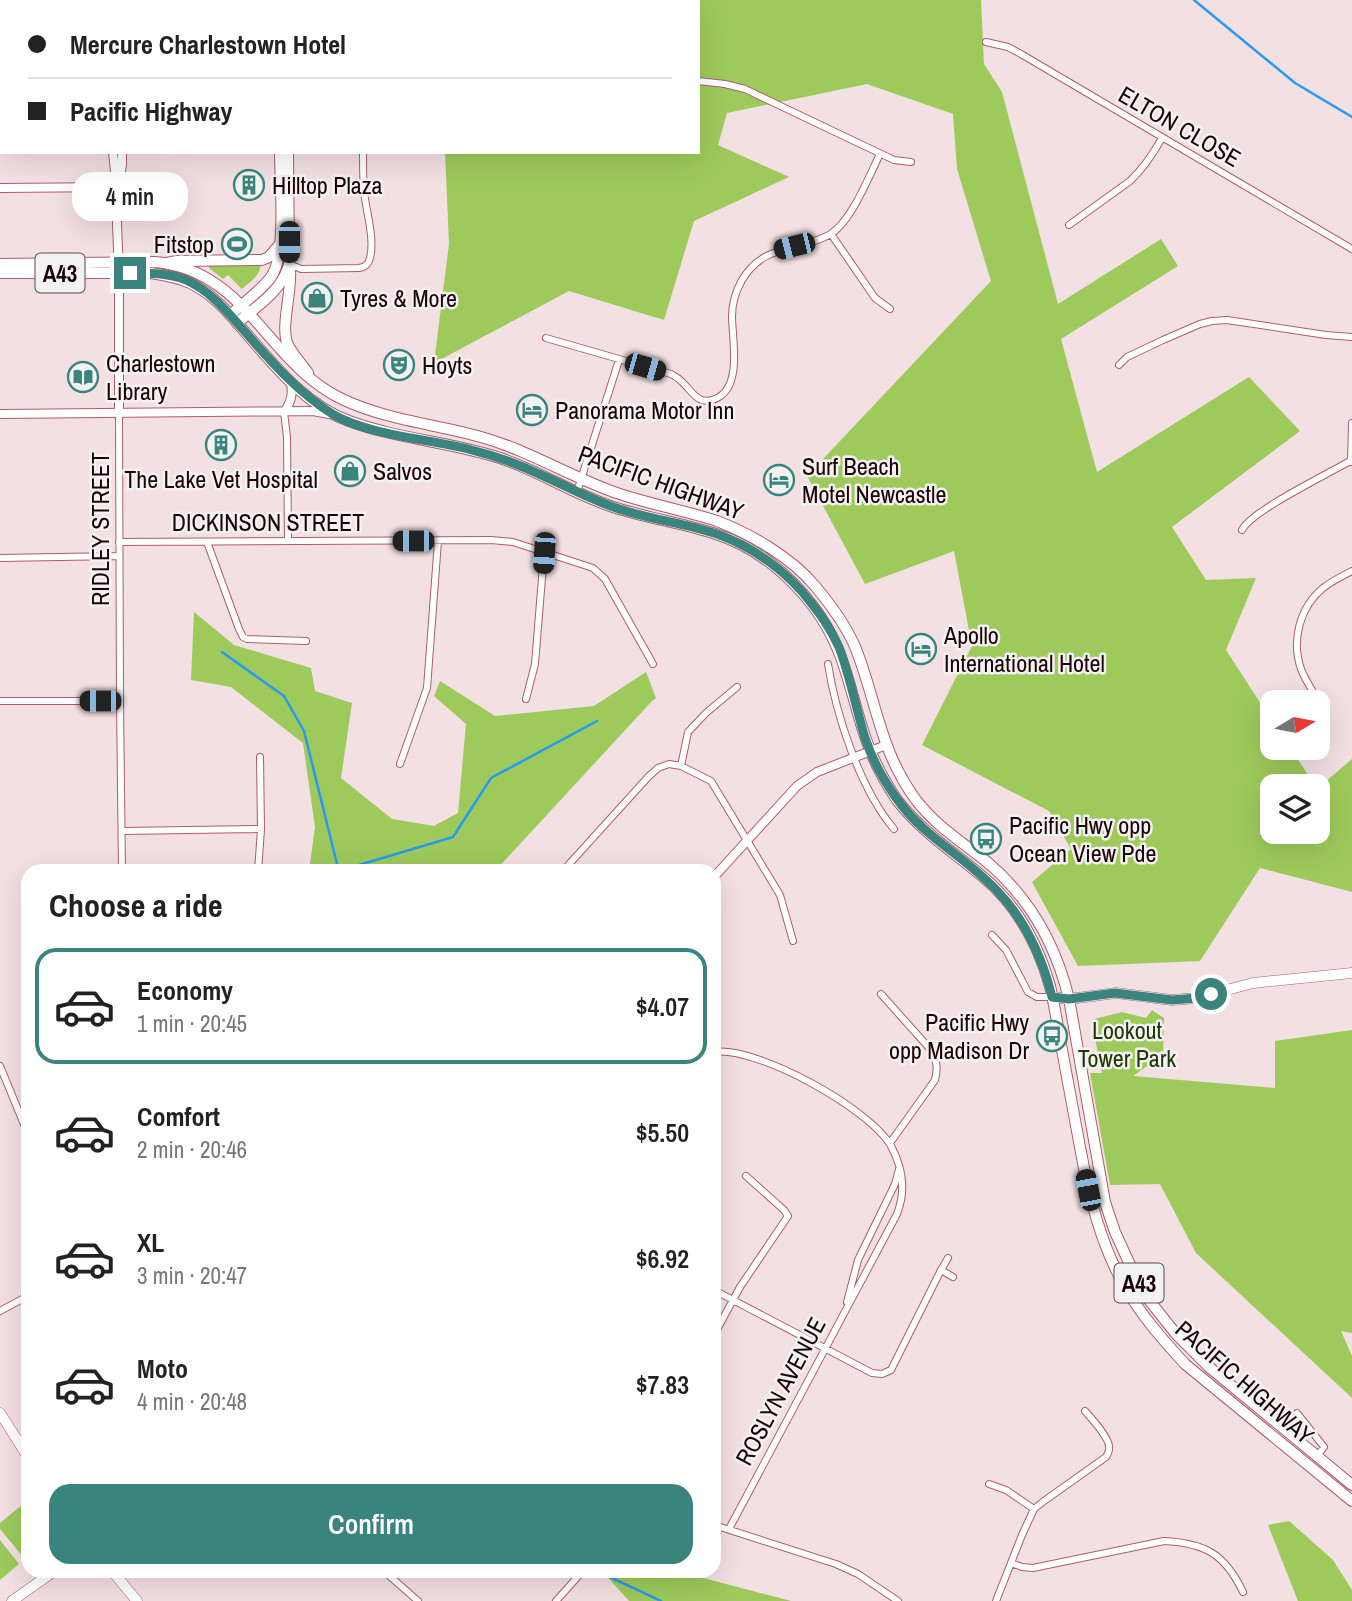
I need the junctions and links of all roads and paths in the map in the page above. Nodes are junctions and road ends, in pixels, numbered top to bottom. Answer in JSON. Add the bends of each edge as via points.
{"nodes":[{"id":1,"x":986,"y":42,"type":"dead end"},
{"id":2,"x":700,"y":81,"type":"edge"},
{"id":3,"x":1162,"y":138,"type":"junction"},
{"id":4,"x":113,"y":154,"type":"edge"},
{"id":5,"x":121,"y":154,"type":"edge"},
{"id":6,"x":280,"y":154,"type":"edge"},
{"id":7,"x":288,"y":154,"type":"edge"},
{"id":8,"x":363,"y":154,"type":"edge"},
{"id":9,"x":880,"y":154,"type":"junction"},
{"id":10,"x":911,"y":162,"type":"dead end"},
{"id":11,"x":117,"y":187,"type":"junction"},
{"id":12,"x":0,"y":188,"type":"edge"},
{"id":13,"x":1069,"y":225,"type":"dead end"},
{"id":14,"x":831,"y":234,"type":"junction"},
{"id":15,"x":281,"y":243,"type":"junction"},
{"id":16,"x":1352,"y":249,"type":"edge"},
{"id":17,"x":167,"y":263,"type":"junction"},
{"id":18,"x":0,"y":264,"type":"edge"},
{"id":19,"x":289,"y":264,"type":"junction"},
{"id":20,"x":119,"y":268,"type":"junction"},
{"id":21,"x":0,"y":273,"type":"edge"},
{"id":22,"x":245,"y":309,"type":"junction"},
{"id":23,"x":890,"y":309,"type":"dead end"},
{"id":24,"x":234,"y":319,"type":"junction"},
{"id":25,"x":1352,"y":337,"type":"edge"},
{"id":26,"x":547,"y":338,"type":"dead end"},
{"id":27,"x":619,"y":360,"type":"junction"},
{"id":28,"x":1119,"y":365,"type":"dead end"},
{"id":29,"x":291,"y":382,"type":"junction"},
{"id":30,"x":315,"y":382,"type":"junction"},
{"id":31,"x":284,"y":412,"type":"junction"},
{"id":32,"x":0,"y":414,"type":"edge"},
{"id":33,"x":119,"y":414,"type":"junction"},
{"id":34,"x":334,"y":415,"type":"junction"},
{"id":35,"x":1352,"y":423,"type":"edge"},
{"id":36,"x":1351,"y":463,"type":"edge"},
{"id":37,"x":582,"y":478,"type":"junction"},
{"id":38,"x":577,"y":492,"type":"junction"},
{"id":39,"x":1242,"y":530,"type":"dead end"},
{"id":40,"x":288,"y":541,"type":"junction"},
{"id":41,"x":438,"y":541,"type":"junction"},
{"id":42,"x":119,"y":542,"type":"junction"},
{"id":43,"x":207,"y":542,"type":"junction"},
{"id":44,"x":544,"y":553,"type":"junction"},
{"id":45,"x":119,"y":556,"type":"junction"},
{"id":46,"x":0,"y":558,"type":"edge"},
{"id":47,"x":1352,"y":571,"type":"edge"},
{"id":48,"x":306,"y":641,"type":"dead end"},
{"id":49,"x":653,"y":664,"type":"dead end"},
{"id":50,"x":828,"y":664,"type":"dead end"},
{"id":51,"x":737,"y":687,"type":"dead end"},
{"id":52,"x":1312,"y":690,"type":"edge"},
{"id":53,"x":526,"y":699,"type":"dead end"},
{"id":54,"x":0,"y":701,"type":"edge"},
{"id":55,"x":120,"y":701,"type":"junction"},
{"id":56,"x":886,"y":746,"type":"junction"},
{"id":57,"x":871,"y":751,"type":"junction"},
{"id":58,"x":260,"y":757,"type":"dead end"},
{"id":59,"x":854,"y":758,"type":"junction"},
{"id":60,"x":400,"y":764,"type":"dead end"},
{"id":61,"x":681,"y":766,"type":"junction"},
{"id":62,"x":261,"y":828,"type":"junction"},
{"id":63,"x":894,"y":829,"type":"dead end"},
{"id":64,"x":122,"y":831,"type":"junction"},
{"id":65,"x":747,"y":840,"type":"junction"},
{"id":66,"x":122,"y":864,"type":"edge"},
{"id":67,"x":259,"y":864,"type":"edge"},
{"id":68,"x":569,"y":864,"type":"edge"},
{"id":69,"x":721,"y":869,"type":"edge"},
{"id":70,"x":992,"y":935,"type":"dead end"},
{"id":71,"x":793,"y":941,"type":"dead end"},
{"id":72,"x":1352,"y":973,"type":"edge"},
{"id":73,"x":881,"y":994,"type":"dead end"},
{"id":74,"x":1052,"y":997,"type":"junction"},
{"id":75,"x":1069,"y":999,"type":"junction"},
{"id":76,"x":721,"y":1052,"type":"edge"},
{"id":77,"x":0,"y":1066,"type":"edge"},
{"id":78,"x":21,"y":1117,"type":"edge"},
{"id":79,"x":890,"y":1143,"type":"junction"},
{"id":80,"x":899,"y":1168,"type":"junction"},
{"id":81,"x":746,"y":1176,"type":"dead end"},
{"id":82,"x":948,"y":1258,"type":"dead end"},
{"id":83,"x":941,"y":1270,"type":"junction"},
{"id":84,"x":953,"y":1277,"type":"dead end"},
{"id":85,"x":721,"y":1294,"type":"edge"},
{"id":86,"x":21,"y":1300,"type":"edge"},
{"id":87,"x":733,"y":1300,"type":"junction"},
{"id":88,"x":846,"y":1307,"type":"junction"},
{"id":89,"x":0,"y":1311,"type":"edge"},
{"id":90,"x":721,"y":1322,"type":"edge"},
{"id":91,"x":825,"y":1348,"type":"junction"},
{"id":92,"x":1085,"y":1411,"type":"dead end"},
{"id":93,"x":0,"y":1413,"type":"edge"},
{"id":94,"x":1297,"y":1413,"type":"dead end"},
{"id":95,"x":21,"y":1446,"type":"edge"},
{"id":96,"x":1318,"y":1456,"type":"junction"},
{"id":97,"x":989,"y":1484,"type":"dead end"},
{"id":98,"x":1352,"y":1485,"type":"edge"},
{"id":99,"x":1352,"y":1501,"type":"edge"},
{"id":100,"x":1034,"y":1509,"type":"junction"},
{"id":101,"x":721,"y":1527,"type":"edge"},
{"id":102,"x":729,"y":1529,"type":"junction"},
{"id":103,"x":1011,"y":1563,"type":"junction"},
{"id":104,"x":45,"y":1578,"type":"edge"},
{"id":105,"x":118,"y":1578,"type":"edge"},
{"id":106,"x":392,"y":1578,"type":"edge"},
{"id":107,"x":576,"y":1578,"type":"edge"},
{"id":108,"x":1243,"y":1592,"type":"dead end"},
{"id":109,"x":12,"y":1601,"type":"edge"},
{"id":110,"x":137,"y":1601,"type":"edge"},
{"id":111,"x":418,"y":1601,"type":"edge"},
{"id":112,"x":556,"y":1601,"type":"edge"},
{"id":113,"x":898,"y":1601,"type":"edge"},
{"id":114,"x":996,"y":1601,"type":"edge"}],
"edges":[{"from":1,"to":3,"type":"street","name":"ELTON CLOSE","via":[[1021,54]]},
{"from":2,"to":9,"type":"street","via":[[745,89]]},
{"from":3,"to":13,"type":"street","via":[[1130,181]]},
{"from":3,"to":16,"type":"street","name":"ELTON CLOSE"},
{"from":4,"to":11,"type":"street","name":"RIDLEY STREET"},
{"from":5,"to":11,"type":"street","name":"RIDLEY STREET"},
{"from":6,"to":15,"type":"main road"},
{"from":7,"to":19,"type":"main road"},
{"from":8,"to":19,"type":"street","via":[[368,263],[359,268],[301,269]]},
{"from":9,"to":10,"type":"street"},
{"from":9,"to":14,"type":"street","via":[[854,206]]},
{"from":11,"to":12,"type":"street"},
{"from":11,"to":20,"type":"street","name":"RIDLEY STREET"},
{"from":14,"to":23,"type":"street","via":[[875,298]]},
{"from":14,"to":27,"type":"street","via":[[766,256],[742,279],[732,314],[733,374],[720,396],[697,398],[671,374]]},
{"from":15,"to":17,"type":"main road","via":[[262,260]]},
{"from":15,"to":22,"type":"main road","via":[[274,273]]},
{"from":17,"to":20,"type":"main road","name":"PACIFIC HIGHWAY","number":"A43"},
{"from":17,"to":22,"type":"main road","name":"PACIFIC HIGHWAY","number":"A43","via":[[204,275]]},
{"from":18,"to":20,"type":"main road","name":"PACIFIC HIGHWAY","number":"A43"},
{"from":19,"to":22,"type":"main road","via":[[281,283]]},
{"from":19,"to":30,"type":"main road","via":[[286,337]]},
{"from":20,"to":21,"type":"main road","name":"PACIFIC HIGHWAY","number":"A43"},
{"from":20,"to":24,"type":"main road","name":"PACIFIC HIGHWAY","number":"A43","via":[[186,281]]},
{"from":20,"to":33,"type":"street","name":"RIDLEY STREET"},
{"from":22,"to":24,"type":"main road"},
{"from":22,"to":30,"type":"main road","name":"PACIFIC HIGHWAY","number":"A43"},
{"from":24,"to":29,"type":"main road","name":"PACIFIC HIGHWAY","number":"A43"},
{"from":25,"to":28,"type":"street","via":[[1212,321],[1139,350]]},
{"from":26,"to":27,"type":"street"},
{"from":27,"to":37,"type":"street"},
{"from":29,"to":31,"type":"street","via":[[293,395]]},
{"from":29,"to":34,"type":"main road","name":"PACIFIC HIGHWAY","number":"A43"},
{"from":30,"to":37,"type":"main road","name":"PACIFIC HIGHWAY","number":"A43","via":[[364,409],[480,437]]},
{"from":31,"to":33,"type":"street"},
{"from":31,"to":34,"type":"street"},
{"from":31,"to":40,"type":"street"},
{"from":32,"to":33,"type":"street"},
{"from":33,"to":42,"type":"street","name":"RIDLEY STREET"},
{"from":34,"to":38,"type":"main road","name":"PACIFIC HIGHWAY","number":"A43","via":[[374,430],[502,459]]},
{"from":35,"to":36,"type":"street"},
{"from":36,"to":39,"type":"street","via":[[1261,512]]},
{"from":37,"to":38,"type":"street"},
{"from":37,"to":56,"type":"main road","name":"PACIFIC HIGHWAY","number":"A43","via":[[612,492],[729,527],[781,555],[800,571],[829,605],[855,647]]},
{"from":38,"to":57,"type":"main road","name":"PACIFIC HIGHWAY","number":"A43","via":[[640,516],[719,534],[775,566],[829,628]]},
{"from":40,"to":41,"type":"street","name":"DICKINSON STREET"},
{"from":40,"to":43,"type":"street","name":"DICKINSON STREET"},
{"from":41,"to":44,"type":"street","name":"DICKINSON STREET","via":[[513,542]]},
{"from":41,"to":60,"type":"street","via":[[427,688]]},
{"from":42,"to":43,"type":"street","name":"DICKINSON STREET"},
{"from":42,"to":45,"type":"street","name":"RIDLEY STREET"},
{"from":43,"to":48,"type":"street","via":[[243,637]]},
{"from":44,"to":49,"type":"street","name":"DICKINSON STREET","via":[[593,568],[605,579]]},
{"from":44,"to":53,"type":"street","via":[[535,664]]},
{"from":45,"to":46,"type":"street"},
{"from":45,"to":55,"type":"street","name":"RIDLEY STREET"},
{"from":47,"to":52,"type":"street","via":[[1321,590],[1299,624],[1298,659]]},
{"from":50,"to":59,"type":"street"},
{"from":51,"to":61,"type":"street","via":[[688,732]]},
{"from":54,"to":55,"type":"street"},
{"from":55,"to":64,"type":"street","name":"RIDLEY STREET"},
{"from":56,"to":57,"type":"street"},
{"from":56,"to":75,"type":"main road","name":"PACIFIC HIGHWAY","number":"A43","via":[[923,808],[1002,876],[1029,908],[1056,956]]},
{"from":57,"to":59,"type":"street"},
{"from":57,"to":74,"type":"main road","name":"PACIFIC HIGHWAY","number":"A43","via":[[910,816],[984,877],[1014,910],[1035,946]]},
{"from":58,"to":62,"type":"street"},
{"from":59,"to":63,"type":"street","via":[[877,806]]},
{"from":59,"to":65,"type":"street","via":[[817,772],[797,786]]},
{"from":61,"to":65,"type":"street","via":[[711,781]]},
{"from":61,"to":68,"type":"street","via":[[658,768]]},
{"from":62,"to":64,"type":"street"},
{"from":62,"to":67,"type":"street"},
{"from":64,"to":66,"type":"street","name":"RIDLEY STREET"},
{"from":65,"to":69,"type":"street"},
{"from":65,"to":71,"type":"street","via":[[780,895]]},
{"from":70,"to":74,"type":"street","via":[[1006,950],[1028,992]]},
{"from":72,"to":75,"type":"main road","via":[[1253,982],[1197,998],[1172,1000],[1115,993]]},
{"from":73,"to":79,"type":"street","via":[[930,1050],[937,1071]]},
{"from":74,"to":75,"type":"main road"},
{"from":74,"to":99,"type":"main road","name":"PACIFIC HIGHWAY","number":"A43","via":[[1097,1226],[1125,1288],[1185,1364]]},
{"from":75,"to":96,"type":"main road","name":"PACIFIC HIGHWAY","number":"A43","via":[[1105,1202],[1137,1280],[1192,1351]]},
{"from":76,"to":79,"type":"street","name":"ROSLYN AVENUE","via":[[735,1052],[810,1081],[841,1100]]},
{"from":77,"to":78,"type":"street"},
{"from":79,"to":80,"type":"street","name":"ROSLYN AVENUE"},
{"from":80,"to":88,"type":"street","name":"ROSLYN AVENUE","via":[[858,1260]]},
{"from":80,"to":88,"type":"street","name":"ROSLYN AVENUE","via":[[902,1201]]},
{"from":81,"to":87,"type":"street","via":[[788,1216]]},
{"from":82,"to":83,"type":"street"},
{"from":83,"to":84,"type":"street"},
{"from":83,"to":91,"type":"street","via":[[891,1370],[872,1373]]},
{"from":85,"to":87,"type":"street"},
{"from":86,"to":89,"type":"street"},
{"from":87,"to":90,"type":"street"},
{"from":87,"to":91,"type":"street"},
{"from":88,"to":91,"type":"street","name":"ROSLYN AVENUE"},
{"from":91,"to":102,"type":"street","name":"ROSLYN AVENUE"},
{"from":92,"to":100,"type":"street","via":[[1106,1438],[1110,1447],[1106,1457]]},
{"from":93,"to":95,"type":"main road"},
{"from":94,"to":96,"type":"street","name":"PACIFIC HIGHWAY","via":[[1324,1447]]},
{"from":96,"to":98,"type":"main road","name":"PACIFIC HIGHWAY","number":"A43"},
{"from":97,"to":100,"type":"street"},
{"from":100,"to":103,"type":"street"},
{"from":101,"to":102,"type":"street"},
{"from":102,"to":113,"type":"street","via":[[836,1564]]},
{"from":103,"to":108,"type":"street","via":[[1033,1568],[1164,1541],[1185,1542],[1214,1553]]},
{"from":103,"to":114,"type":"street"},
{"from":104,"to":109,"type":"main road"},
{"from":105,"to":110,"type":"main road"},
{"from":106,"to":111,"type":"street"},
{"from":107,"to":112,"type":"street"}]}
